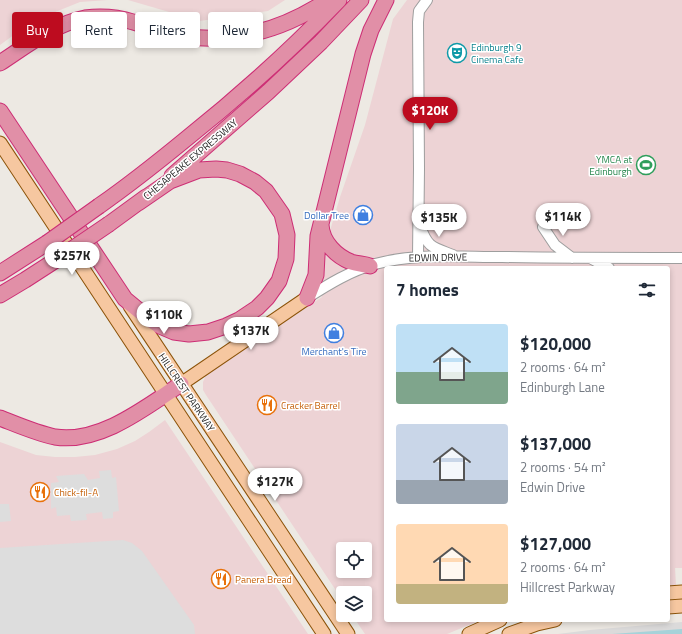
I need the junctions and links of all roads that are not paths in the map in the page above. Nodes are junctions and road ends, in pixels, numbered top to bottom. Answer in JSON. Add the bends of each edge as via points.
{"nodes":[{"id":1,"x":328,"y":0,"type":"edge"},
{"id":2,"x":339,"y":0,"type":"edge"},
{"id":3,"x":361,"y":0,"type":"edge"},
{"id":4,"x":386,"y":0,"type":"edge"},
{"id":5,"x":427,"y":0,"type":"edge"},
{"id":6,"x":0,"y":63,"type":"edge"},
{"id":7,"x":0,"y":111,"type":"edge"},
{"id":8,"x":0,"y":143,"type":"edge"},
{"id":9,"x":138,"y":204,"type":"junction"},
{"id":10,"x":418,"y":220,"type":"junction"},
{"id":11,"x":321,"y":221,"type":"junction"},
{"id":12,"x":543,"y":227,"type":"dead end"},
{"id":13,"x":418,"y":257,"type":"junction"},
{"id":14,"x":458,"y":257,"type":"junction"},
{"id":15,"x":572,"y":258,"type":"junction"},
{"id":16,"x":590,"y":258,"type":"junction"},
{"id":17,"x":682,"y":258,"type":"edge"},
{"id":18,"x":371,"y":265,"type":"junction"},
{"id":19,"x":605,"y":266,"type":"edge"},
{"id":20,"x":384,"y":268,"type":"edge"},
{"id":21,"x":0,"y":273,"type":"edge"},
{"id":22,"x":0,"y":295,"type":"edge"},
{"id":23,"x":307,"y":298,"type":"junction"},
{"id":24,"x":125,"y":299,"type":"junction"},
{"id":25,"x":181,"y":384,"type":"junction"},
{"id":26,"x":166,"y":394,"type":"junction"},
{"id":27,"x":0,"y":418,"type":"edge"},
{"id":28,"x":682,"y":592,"type":"edge"},
{"id":29,"x":670,"y":593,"type":"edge"},
{"id":30,"x":682,"y":606,"type":"edge"},
{"id":31,"x":670,"y":607,"type":"edge"},
{"id":32,"x":496,"y":622,"type":"edge"},
{"id":33,"x":526,"y":622,"type":"edge"},
{"id":34,"x":546,"y":622,"type":"edge"},
{"id":35,"x":513,"y":632,"type":"edge"},
{"id":36,"x":324,"y":634,"type":"edge"},
{"id":37,"x":348,"y":634,"type":"edge"},
{"id":38,"x":469,"y":634,"type":"edge"}],
"edges":[{"from":1,"to":6,"type":"highway","via":[[296,19],[278,26],[258,33],[222,38],[180,36],[112,17],[85,18],[52,30]]},
{"from":2,"to":21,"type":"highway","name":"CHESAPEAKE EXPRESSWAY","bridge":true,"via":[[266,71],[152,167],[47,243]]},
{"from":3,"to":9,"type":"highway","name":"CHESAPEAKE EXPRESSWAY","via":[[268,92]]},
{"from":4,"to":11,"type":"highway","via":[[371,30],[363,54]]},
{"from":5,"to":10,"type":"street","via":[[419,11],[418,22]]},
{"from":7,"to":24,"type":"highway","name":"HILLCREST PARKWAY"},
{"from":8,"to":26,"type":"main road","name":"HILLCREST PARKWAY"},
{"from":9,"to":22,"type":"highway","name":"CHESAPEAKE EXPRESSWAY","bridge":true},
{"from":9,"to":24,"type":"highway","via":[[170,181],[199,170],[228,170],[240,174],[266,191],[282,214],[287,235],[286,259],[279,281],[257,308],[239,320],[208,332],[174,332],[148,318]]},
{"from":10,"to":13,"type":"street"},
{"from":10,"to":14,"type":"street","via":[[425,238],[432,247]]},
{"from":11,"to":18,"type":"highway","via":[[325,238],[338,255],[353,262]]},
{"from":11,"to":23,"type":"highway","via":[[316,275]]},
{"from":12,"to":15,"type":"street","via":[[555,244]]},
{"from":13,"to":14,"type":"street","name":"EDWIN DRIVE"},
{"from":13,"to":18,"type":"street","name":"EDWIN DRIVE"},
{"from":14,"to":15,"type":"street","name":"EDWIN DRIVE"},
{"from":15,"to":16,"type":"street","name":"EDWIN DRIVE"},
{"from":16,"to":17,"type":"street","name":"EDWIN DRIVE"},
{"from":16,"to":19,"type":"street"},
{"from":18,"to":20,"type":"street"},
{"from":18,"to":23,"type":"street","name":"EDWIN DRIVE","via":[[338,279]]},
{"from":23,"to":25,"type":"main road","name":"EDWIN DRIVE"},
{"from":24,"to":25,"type":"main road","name":"HILLCREST PARKWAY"},
{"from":25,"to":26,"type":"highway"},
{"from":25,"to":37,"type":"main road","name":"HILLCREST PARKWAY"},
{"from":26,"to":27,"type":"highway","via":[[122,422],[81,436],[56,437]]},
{"from":26,"to":36,"type":"main road","name":"HILLCREST PARKWAY"},
{"from":28,"to":29,"type":"main road"},
{"from":30,"to":31,"type":"main road"},
{"from":32,"to":38,"type":"main road"},
{"from":33,"to":35,"type":"main road"},
{"from":34,"to":35,"type":"main road"}]}
